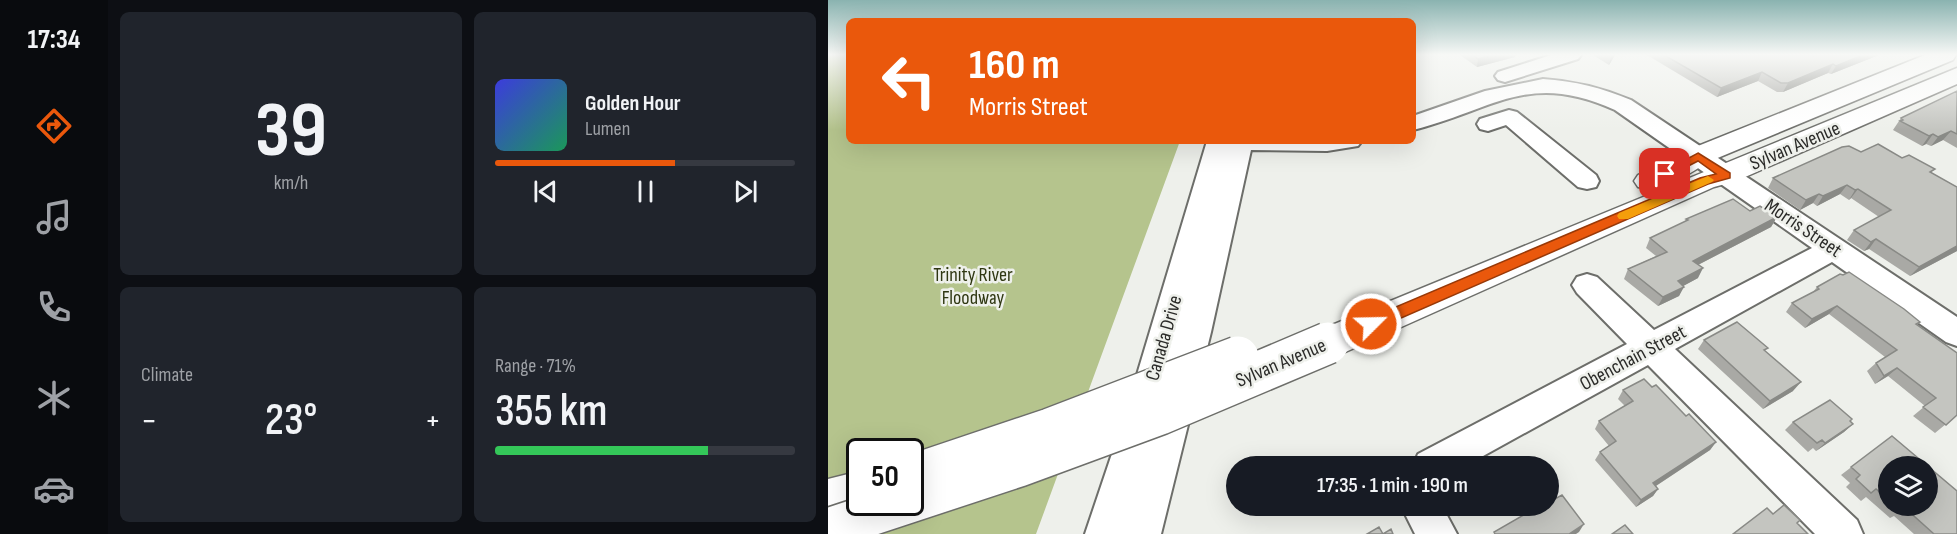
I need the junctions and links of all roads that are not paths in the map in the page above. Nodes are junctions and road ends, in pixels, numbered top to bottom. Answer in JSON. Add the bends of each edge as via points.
{"nodes":[{"id":1,"x":1492,"y":80,"type":"edge"},
{"id":2,"x":1884,"y":80,"type":"edge"},
{"id":3,"x":1946,"y":80,"type":"edge"},
{"id":4,"x":1416,"y":104,"type":"edge"},
{"id":5,"x":1416,"y":122,"type":"edge"},
{"id":6,"x":1488,"y":124,"type":"dead end"},
{"id":7,"x":1229,"y":144,"type":"edge"},
{"id":8,"x":1230,"y":144,"type":"edge"},
{"id":9,"x":1698,"y":156,"type":"junction"},
{"id":10,"x":1726,"y":175,"type":"junction"},
{"id":11,"x":1587,"y":181,"type":"dead end"},
{"id":12,"x":1834,"y":248,"type":"junction"},
{"id":13,"x":1587,"y":285,"type":"dead end"},
{"id":14,"x":1952,"y":323,"type":"edge"},
{"id":15,"x":1330,"y":331,"type":"junction"},
{"id":16,"x":1652,"y":347,"type":"junction"},
{"id":17,"x":1450,"y":456,"type":"edge"},
{"id":18,"x":924,"y":471,"type":"edge"},
{"id":19,"x":846,"y":496,"type":"edge"},
{"id":20,"x":828,"y":501,"type":"edge"},
{"id":21,"x":1426,"y":516,"type":"edge"},
{"id":22,"x":828,"y":529,"type":"edge"},
{"id":23,"x":1105,"y":534,"type":"edge"},
{"id":24,"x":1141,"y":534,"type":"edge"},
{"id":25,"x":1437,"y":534,"type":"edge"},
{"id":26,"x":1843,"y":534,"type":"edge"}],
"edges":[{"from":1,"to":4,"type":"street"},
{"from":2,"to":9,"type":"main road","name":"Sylvan Avenue"},
{"from":3,"to":10,"type":"main road","name":"Sylvan Avenue"},
{"from":5,"to":9,"type":"street","name":"Morris Street","via":[[1531,85],[1582,87],[1623,105]]},
{"from":6,"to":11,"type":"street","via":[[1509,117]]},
{"from":7,"to":23,"type":"street","name":"Canada Drive"},
{"from":8,"to":24,"type":"street","name":"Canada Drive","via":[[1195,332]]},
{"from":9,"to":10,"type":"street","name":"Morris Street"},
{"from":9,"to":15,"type":"main road","name":"Sylvan Avenue"},
{"from":10,"to":12,"type":"street","name":"Morris Street"},
{"from":10,"to":15,"type":"main road","name":"Sylvan Avenue"},
{"from":12,"to":14,"type":"street","name":"Morris Street"},
{"from":12,"to":16,"type":"street","name":"Obenchain Street"},
{"from":13,"to":16,"type":"street"},
{"from":15,"to":18,"type":"main road","name":"Sylvan Avenue","bridge":true},
{"from":15,"to":22,"type":"main road","name":"Sylvan Avenue","bridge":true,"via":[[1160,414]]},
{"from":16,"to":17,"type":"street","name":"Obenchain Street"},
{"from":16,"to":26,"type":"street"},
{"from":19,"to":20,"type":"main road"},
{"from":21,"to":25,"type":"street"}]}
